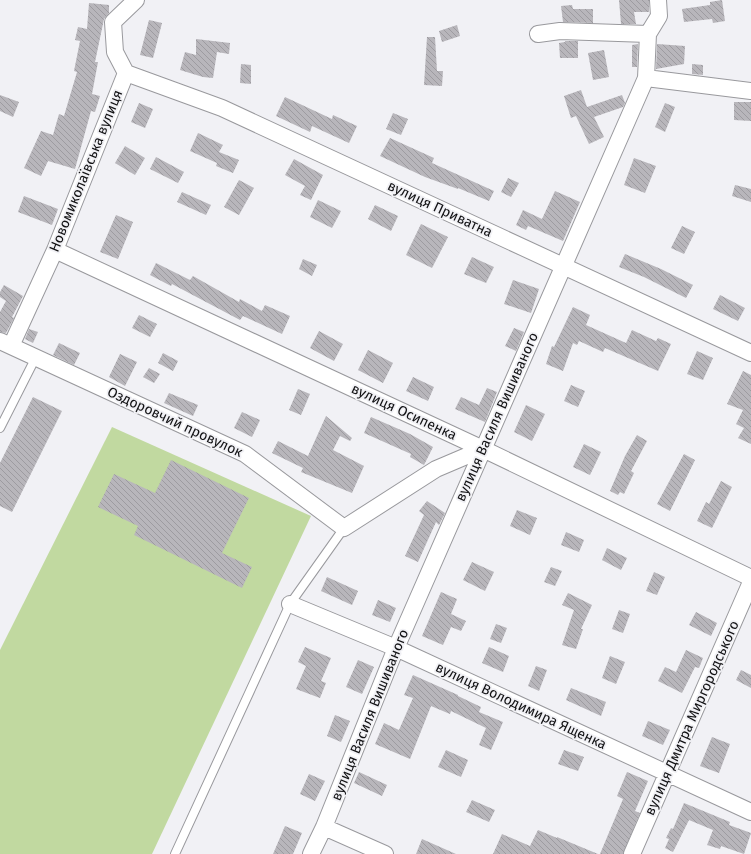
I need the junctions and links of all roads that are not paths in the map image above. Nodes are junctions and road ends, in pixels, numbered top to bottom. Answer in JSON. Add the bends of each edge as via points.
{"nodes":[{"id":1,"x":136,"y":0,"type":"edge"},
{"id":2,"x":658,"y":0,"type":"edge"},
{"id":3,"x":538,"y":34,"type":"dead end"},
{"id":4,"x":648,"y":34,"type":"junction"},
{"id":5,"x":126,"y":73,"type":"junction"},
{"id":6,"x":646,"y":78,"type":"junction"},
{"id":7,"x":751,"y":91,"type":"edge"},
{"id":8,"x":55,"y":250,"type":"junction"},
{"id":9,"x":563,"y":267,"type":"junction"},
{"id":10,"x":6,"y":343,"type":"edge"},
{"id":11,"x":751,"y":353,"type":"edge"},
{"id":12,"x":36,"y":358,"type":"junction"},
{"id":13,"x":0,"y":428,"type":"edge"},
{"id":14,"x":483,"y":449,"type":"junction"},
{"id":15,"x":344,"y":528,"type":"junction"},
{"id":16,"x":751,"y":578,"type":"edge"},
{"id":17,"x":751,"y":582,"type":"edge"},
{"id":18,"x":290,"y":604,"type":"junction"},
{"id":19,"x":396,"y":648,"type":"junction"},
{"id":20,"x":667,"y":774,"type":"junction"},
{"id":21,"x":751,"y":812,"type":"edge"},
{"id":22,"x":324,"y":827,"type":"junction"},
{"id":23,"x":175,"y":854,"type":"edge"},
{"id":24,"x":311,"y":854,"type":"edge"},
{"id":25,"x":385,"y":854,"type":"edge"},
{"id":26,"x":632,"y":854,"type":"edge"}],
"edges":[{"from":1,"to":5,"type":"street","name":"Новомиколаївська вулиця","via":[[113,22],[115,52]]},
{"from":2,"to":4,"type":"street","via":[[659,16]]},
{"from":3,"to":4,"type":"street"},
{"from":4,"to":6,"type":"street"},
{"from":5,"to":8,"type":"street","name":"Новомиколаївська вулиця"},
{"from":5,"to":9,"type":"street","name":"вулиця Приватна","via":[[222,108]]},
{"from":6,"to":7,"type":"street"},
{"from":6,"to":9,"type":"street","name":"вулиця Василя Вишиваного"},
{"from":8,"to":10,"type":"street","name":"Новомиколаївська вулиця"},
{"from":8,"to":14,"type":"street","name":"вулиця Осипенка"},
{"from":9,"to":11,"type":"street","name":"вулиця Приватна"},
{"from":9,"to":14,"type":"street","name":"вулиця Василя Вишиваного"},
{"from":10,"to":12,"type":"street","name":"Оздоровчий провулок"},
{"from":12,"to":13,"type":"lane"},
{"from":12,"to":15,"type":"street","name":"Оздоровчий провулок","via":[[245,454]]},
{"from":14,"to":15,"type":"street","via":[[436,469]]},
{"from":14,"to":16,"type":"street","name":"вулиця Осипенка"},
{"from":14,"to":19,"type":"street","name":"вулиця Василя Вишиваного"},
{"from":15,"to":18,"type":"lane"},
{"from":17,"to":20,"type":"street","name":"вулиця Дмитра Миргородського"},
{"from":18,"to":19,"type":"street","name":"вулиця Володимира Ященка"},
{"from":18,"to":23,"type":"lane"},
{"from":19,"to":20,"type":"street","name":"вулиця Володимира Ященка"},
{"from":19,"to":22,"type":"street","name":"вулиця Василя Вишиваного"},
{"from":20,"to":21,"type":"street","name":"вулиця Володимира Ященка"},
{"from":20,"to":26,"type":"street","name":"вулиця Дмитра Миргородського"},
{"from":22,"to":24,"type":"street","name":"вулиця Василя Вишиваного"},
{"from":22,"to":25,"type":"street"}]}
